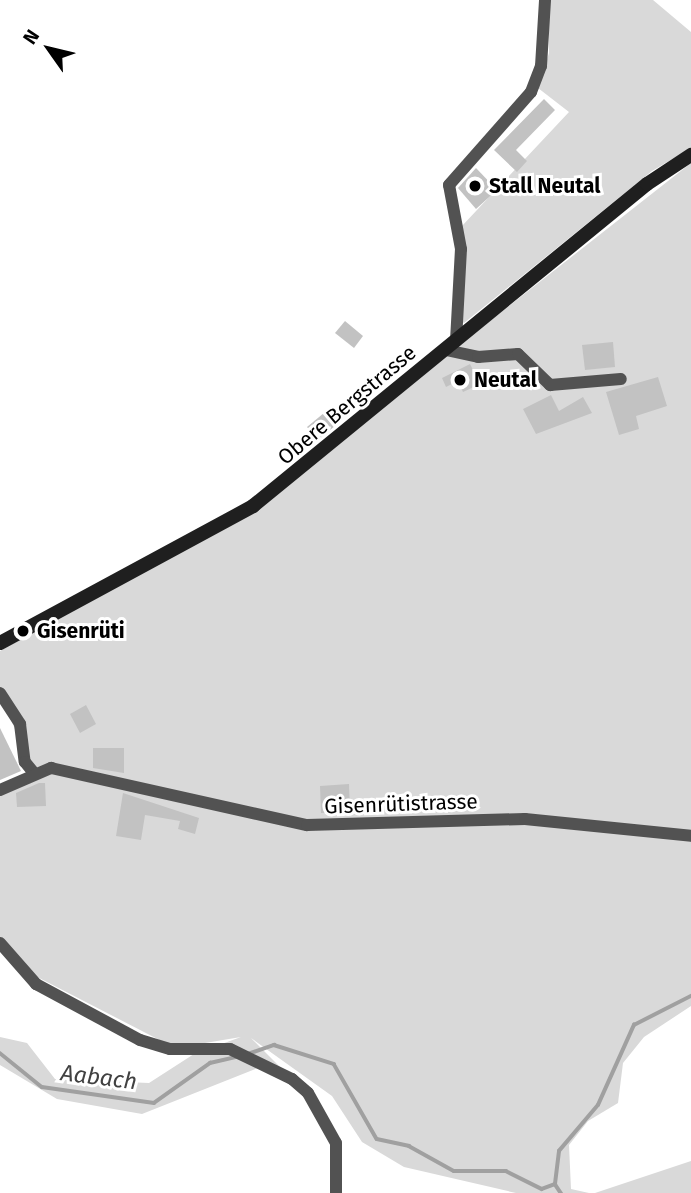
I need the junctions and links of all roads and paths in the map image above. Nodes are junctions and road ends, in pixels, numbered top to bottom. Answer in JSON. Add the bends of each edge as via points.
{"nodes":[{"id":1,"x":545,"y":0,"type":"edge"},
{"id":2,"x":691,"y":155,"type":"edge"},
{"id":3,"x":451,"y":346,"type":"junction"},
{"id":4,"x":621,"y":379,"type":"dead end"},
{"id":5,"x":0,"y":643,"type":"edge"},
{"id":6,"x":0,"y":693,"type":"edge"},
{"id":7,"x":34,"y":774,"type":"junction"},
{"id":8,"x":0,"y":790,"type":"edge"},
{"id":9,"x":691,"y":836,"type":"edge"},
{"id":10,"x":0,"y":943,"type":"edge"},
{"id":11,"x":336,"y":1193,"type":"edge"}],
"edges":[{"from":1,"to":3,"type":"street","via":[[541,66],[531,92],[449,185],[461,249]]},
{"from":2,"to":3,"type":"main road","name":"Obere Bergstrasse","via":[[647,184]]},
{"from":3,"to":4,"type":"street","via":[[478,357],[518,354],[550,385]]},
{"from":3,"to":5,"type":"main road","name":"Obere Bergstrasse","via":[[253,506]]},
{"from":6,"to":7,"type":"street","via":[[20,724],[25,762]]},
{"from":7,"to":8,"type":"street"},
{"from":7,"to":9,"type":"street","name":"Gisenrütistrasse","via":[[51,768],[307,825],[525,819]]},
{"from":10,"to":11,"type":"street","via":[[36,984],[140,1041],[239,1053],[292,1079],[324,1118],[340,1159]]}]}
